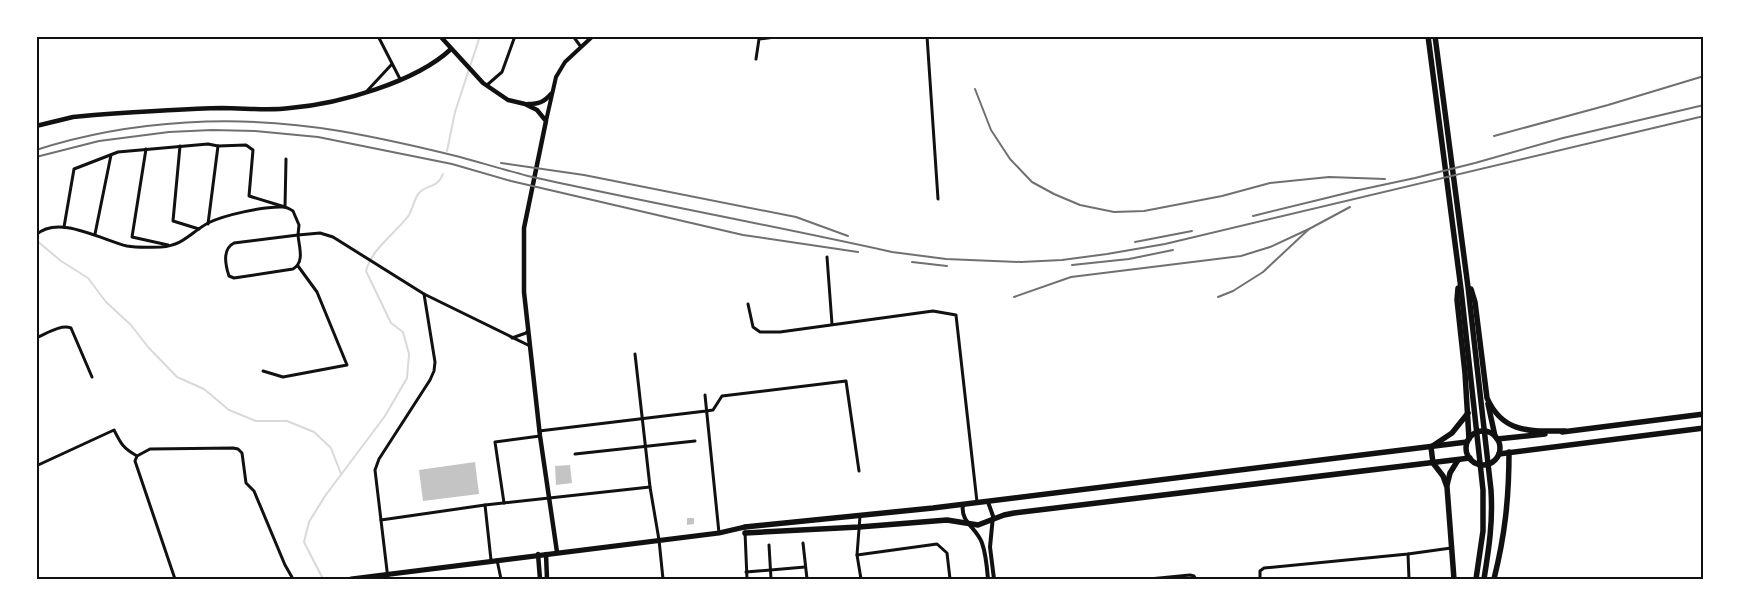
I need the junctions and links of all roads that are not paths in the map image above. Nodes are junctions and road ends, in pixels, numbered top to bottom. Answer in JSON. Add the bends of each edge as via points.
{"nodes":[{"id":1,"x":378,"y":36,"type":"edge"},
{"id":2,"x":440,"y":36,"type":"edge"},
{"id":3,"x":515,"y":36,"type":"edge"},
{"id":4,"x":572,"y":36,"type":"edge"},
{"id":5,"x":593,"y":36,"type":"edge"},
{"id":6,"x":783,"y":36,"type":"edge"},
{"id":7,"x":927,"y":36,"type":"edge"},
{"id":8,"x":1428,"y":36,"type":"edge"},
{"id":9,"x":1435,"y":36,"type":"edge"},
{"id":10,"x":580,"y":47,"type":"junction"},
{"id":11,"x":451,"y":49,"type":"junction"},
{"id":12,"x":756,"y":59,"type":"dead end"},
{"id":13,"x":392,"y":64,"type":"junction"},
{"id":14,"x":400,"y":79,"type":"junction"},
{"id":15,"x":485,"y":84,"type":"junction"},
{"id":16,"x":366,"y":92,"type":"junction"},
{"id":17,"x":551,"y":94,"type":"junction"},
{"id":18,"x":524,"y":104,"type":"junction"},
{"id":19,"x":546,"y":121,"type":"junction"},
{"id":20,"x":36,"y":126,"type":"edge"},
{"id":21,"x":180,"y":146,"type":"junction"},
{"id":22,"x":218,"y":146,"type":"junction"},
{"id":23,"x":146,"y":149,"type":"junction"},
{"id":24,"x":111,"y":155,"type":"junction"},
{"id":25,"x":286,"y":159,"type":"dead end"},
{"id":26,"x":938,"y":199,"type":"dead end"},
{"id":27,"x":285,"y":207,"type":"junction"},
{"id":28,"x":208,"y":224,"type":"junction"},
{"id":29,"x":64,"y":227,"type":"junction"},
{"id":30,"x":200,"y":229,"type":"junction"},
{"id":31,"x":95,"y":234,"type":"junction"},
{"id":32,"x":36,"y":235,"type":"edge"},
{"id":33,"x":298,"y":235,"type":"junction"},
{"id":34,"x":172,"y":246,"type":"junction"},
{"id":35,"x":827,"y":257,"type":"dead end"},
{"id":36,"x":298,"y":266,"type":"junction"},
{"id":37,"x":1466,"y":268,"type":"junction"},
{"id":38,"x":1459,"y":274,"type":"junction"},
{"id":39,"x":424,"y":294,"type":"junction"},
{"id":40,"x":748,"y":304,"type":"dead end"},
{"id":41,"x":832,"y":324,"type":"junction"},
{"id":42,"x":528,"y":329,"type":"junction"},
{"id":43,"x":36,"y":338,"type":"edge"},
{"id":44,"x":512,"y":338,"type":"junction"},
{"id":45,"x":530,"y":346,"type":"junction"},
{"id":46,"x":635,"y":354,"type":"dead end"},
{"id":47,"x":263,"y":371,"type":"dead end"},
{"id":48,"x":92,"y":377,"type":"dead end"},
{"id":49,"x":705,"y":395,"type":"dead end"},
{"id":50,"x":1487,"y":398,"type":"junction"},
{"id":51,"x":706,"y":411,"type":"junction"},
{"id":52,"x":1468,"y":414,"type":"junction"},
{"id":53,"x":1704,"y":414,"type":"edge"},
{"id":54,"x":642,"y":418,"type":"junction"},
{"id":55,"x":1704,"y":428,"type":"edge"},
{"id":56,"x":1565,"y":432,"type":"junction"},
{"id":57,"x":539,"y":433,"type":"junction"},
{"id":58,"x":1531,"y":436,"type":"junction"},
{"id":59,"x":1496,"y":438,"type":"junction"},
{"id":60,"x":695,"y":441,"type":"dead end"},
{"id":61,"x":1468,"y":441,"type":"junction"},
{"id":62,"x":645,"y":446,"type":"junction"},
{"id":63,"x":1431,"y":447,"type":"junction"},
{"id":64,"x":1532,"y":449,"type":"junction"},
{"id":65,"x":1509,"y":452,"type":"junction"},
{"id":66,"x":575,"y":454,"type":"dead end"},
{"id":67,"x":1499,"y":454,"type":"junction"},
{"id":68,"x":137,"y":456,"type":"junction"},
{"id":69,"x":1470,"y":458,"type":"junction"},
{"id":70,"x":1458,"y":460,"type":"junction"},
{"id":71,"x":1433,"y":463,"type":"junction"},
{"id":72,"x":36,"y":466,"type":"edge"},
{"id":73,"x":859,"y":471,"type":"dead end"},
{"id":74,"x":650,"y":487,"type":"junction"},
{"id":75,"x":1447,"y":487,"type":"junction"},
{"id":76,"x":549,"y":498,"type":"junction"},
{"id":77,"x":988,"y":502,"type":"junction"},
{"id":78,"x":504,"y":503,"type":"junction"},
{"id":79,"x":977,"y":503,"type":"junction"},
{"id":80,"x":963,"y":504,"type":"junction"},
{"id":81,"x":485,"y":505,"type":"junction"},
{"id":82,"x":946,"y":507,"type":"junction"},
{"id":83,"x":860,"y":516,"type":"junction"},
{"id":84,"x":380,"y":520,"type":"junction"},
{"id":85,"x":947,"y":520,"type":"junction"},
{"id":86,"x":992,"y":520,"type":"junction"},
{"id":87,"x":968,"y":524,"type":"junction"},
{"id":88,"x":859,"y":528,"type":"junction"},
{"id":89,"x":745,"y":530,"type":"junction"},
{"id":90,"x":719,"y":533,"type":"junction"},
{"id":91,"x":659,"y":540,"type":"junction"},
{"id":92,"x":803,"y":543,"type":"dead end"},
{"id":93,"x":769,"y":546,"type":"dead end"},
{"id":94,"x":1451,"y":548,"type":"junction"},
{"id":95,"x":557,"y":552,"type":"junction"},
{"id":96,"x":538,"y":554,"type":"junction"},
{"id":97,"x":546,"y":554,"type":"junction"},
{"id":98,"x":1408,"y":554,"type":"junction"},
{"id":99,"x":857,"y":555,"type":"junction"},
{"id":100,"x":494,"y":560,"type":"junction"},
{"id":101,"x":805,"y":567,"type":"junction"},
{"id":102,"x":770,"y":570,"type":"junction"},
{"id":103,"x":746,"y":572,"type":"junction"},
{"id":104,"x":388,"y":576,"type":"edge"},
{"id":105,"x":175,"y":579,"type":"edge"},
{"id":106,"x":294,"y":579,"type":"edge"},
{"id":107,"x":351,"y":579,"type":"edge"},
{"id":108,"x":501,"y":579,"type":"edge"},
{"id":109,"x":540,"y":579,"type":"edge"},
{"id":110,"x":547,"y":579,"type":"edge"},
{"id":111,"x":663,"y":579,"type":"edge"},
{"id":112,"x":747,"y":579,"type":"edge"},
{"id":113,"x":771,"y":579,"type":"edge"},
{"id":114,"x":807,"y":579,"type":"edge"},
{"id":115,"x":861,"y":579,"type":"edge"},
{"id":116,"x":950,"y":579,"type":"edge"},
{"id":117,"x":988,"y":579,"type":"edge"},
{"id":118,"x":994,"y":579,"type":"edge"},
{"id":119,"x":1149,"y":579,"type":"edge"},
{"id":120,"x":1196,"y":579,"type":"edge"},
{"id":121,"x":1260,"y":579,"type":"edge"},
{"id":122,"x":1409,"y":579,"type":"edge"},
{"id":123,"x":1454,"y":579,"type":"edge"},
{"id":124,"x":1476,"y":579,"type":"edge"},
{"id":125,"x":1484,"y":579,"type":"edge"},
{"id":126,"x":1494,"y":579,"type":"edge"}],
"edges":[{"from":1,"to":13,"type":"street"},
{"from":2,"to":11,"type":"main road"},
{"from":3,"to":15,"type":"street","via":[[502,72]]},
{"from":4,"to":10,"type":"street"},
{"from":5,"to":10,"type":"street"},
{"from":6,"to":12,"type":"street","via":[[759,39]]},
{"from":7,"to":26,"type":"street"},
{"from":8,"to":38,"type":"highway"},
{"from":9,"to":37,"type":"highway"},
{"from":10,"to":17,"type":"street","via":[[565,62]]},
{"from":11,"to":14,"type":"main road","via":[[442,58]]},
{"from":11,"to":15,"type":"main road"},
{"from":13,"to":14,"type":"street"},
{"from":13,"to":16,"type":"street"},
{"from":14,"to":16,"type":"main road"},
{"from":15,"to":18,"type":"main road","via":[[508,100]]},
{"from":16,"to":20,"type":"main road","via":[[349,99],[290,109],[223,108],[94,115]]},
{"from":17,"to":18,"type":"main road","via":[[538,104]]},
{"from":17,"to":19,"type":"street"},
{"from":18,"to":19,"type":"main road","via":[[537,110]]},
{"from":19,"to":42,"type":"main road","via":[[524,228],[524,292]]},
{"from":21,"to":22,"type":"street"},
{"from":21,"to":23,"type":"street"},
{"from":21,"to":30,"type":"street","via":[[173,221]]},
{"from":22,"to":27,"type":"street","via":[[246,145],[254,150],[249,196]]},
{"from":22,"to":28,"type":"street"},
{"from":23,"to":24,"type":"street"},
{"from":23,"to":34,"type":"street","via":[[132,237]]},
{"from":24,"to":29,"type":"street","via":[[74,170]]},
{"from":24,"to":31,"type":"street"},
{"from":25,"to":27,"type":"street"},
{"from":27,"to":28,"type":"street","via":[[248,212]]},
{"from":27,"to":33,"type":"street","via":[[293,211],[299,225]]},
{"from":28,"to":30,"type":"street"},
{"from":29,"to":31,"type":"street"},
{"from":29,"to":32,"type":"street","via":[[42,229]]},
{"from":30,"to":34,"type":"street"},
{"from":31,"to":34,"type":"street","via":[[140,248]]},
{"from":33,"to":36,"type":"street","via":[[301,261]]},
{"from":33,"to":36,"type":"street","via":[[234,243],[226,249],[225,255],[228,271],[234,278]]},
{"from":33,"to":39,"type":"street","via":[[326,234]]},
{"from":35,"to":41,"type":"street"},
{"from":36,"to":47,"type":"street","via":[[317,292],[346,365],[283,377]]},
{"from":37,"to":50,"type":"highway","via":[[1475,302]]},
{"from":37,"to":125,"type":"highway","via":[[1491,490],[1491,540]]},
{"from":38,"to":52,"type":"highway","via":[[1457,300]]},
{"from":38,"to":124,"type":"highway","via":[[1483,490],[1483,531]]},
{"from":39,"to":44,"type":"street"},
{"from":39,"to":84,"type":"street","via":[[434,371],[375,466]]},
{"from":40,"to":41,"type":"street","via":[[753,327],[760,332]]},
{"from":41,"to":79,"type":"street","via":[[933,311],[956,315]]},
{"from":42,"to":44,"type":"street","via":[[526,334]]},
{"from":42,"to":45,"type":"main road"},
{"from":43,"to":48,"type":"street","via":[[62,327],[72,328]]},
{"from":44,"to":45,"type":"street"},
{"from":45,"to":57,"type":"main road"},
{"from":46,"to":54,"type":"street"},
{"from":49,"to":51,"type":"street"},
{"from":50,"to":56,"type":"highway","via":[[1496,414],[1511,426]]},
{"from":50,"to":59,"type":"highway"},
{"from":51,"to":54,"type":"street"},
{"from":51,"to":73,"type":"street","via":[[713,410],[722,396],[846,381]]},
{"from":51,"to":90,"type":"street"},
{"from":52,"to":61,"type":"highway"},
{"from":52,"to":63,"type":"highway","via":[[1452,433]]},
{"from":53,"to":56,"type":"highway"},
{"from":54,"to":57,"type":"street"},
{"from":54,"to":62,"type":"street"},
{"from":55,"to":64,"type":"highway"},
{"from":56,"to":58,"type":"highway"},
{"from":57,"to":76,"type":"main road"},
{"from":57,"to":78,"type":"street","via":[[495,442]]},
{"from":58,"to":59,"type":"highway"},
{"from":58,"to":64,"type":"highway"},
{"from":59,"to":61,"type":"highway","via":[[1484,431]]},
{"from":59,"to":67,"type":"highway"},
{"from":60,"to":62,"type":"street"},
{"from":61,"to":63,"type":"highway"},
{"from":61,"to":69,"type":"highway","via":[[1466,448]]},
{"from":62,"to":66,"type":"street"},
{"from":62,"to":74,"type":"street"},
{"from":63,"to":71,"type":"highway"},
{"from":63,"to":77,"type":"highway"},
{"from":64,"to":65,"type":"highway"},
{"from":65,"to":67,"type":"highway"},
{"from":65,"to":126,"type":"highway","via":[[1507,514]]},
{"from":67,"to":69,"type":"highway","via":[[1488,464],[1478,464]]},
{"from":68,"to":72,"type":"street","via":[[122,446],[114,430]]},
{"from":68,"to":105,"type":"street","via":[[136,465]]},
{"from":68,"to":106,"type":"street","via":[[150,449],[238,449],[242,453],[246,483],[254,491]]},
{"from":69,"to":70,"type":"highway"},
{"from":70,"to":71,"type":"highway"},
{"from":70,"to":75,"type":"highway","via":[[1450,473]]},
{"from":71,"to":75,"type":"highway","via":[[1444,476]]},
{"from":71,"to":86,"type":"highway","via":[[1014,513]]},
{"from":74,"to":76,"type":"street"},
{"from":74,"to":91,"type":"street"},
{"from":75,"to":94,"type":"highway"},
{"from":76,"to":78,"type":"street"},
{"from":76,"to":95,"type":"main road"},
{"from":77,"to":79,"type":"highway"},
{"from":77,"to":86,"type":"street"},
{"from":78,"to":81,"type":"street"},
{"from":79,"to":80,"type":"highway"},
{"from":80,"to":82,"type":"highway"},
{"from":80,"to":87,"type":"street","via":[[963,516]]},
{"from":81,"to":84,"type":"street"},
{"from":81,"to":100,"type":"street"},
{"from":82,"to":83,"type":"highway"},
{"from":82,"to":85,"type":"highway"},
{"from":83,"to":88,"type":"street"},
{"from":83,"to":89,"type":"highway"},
{"from":84,"to":104,"type":"street"},
{"from":85,"to":87,"type":"highway"},
{"from":85,"to":88,"type":"highway"},
{"from":86,"to":87,"type":"highway"},
{"from":86,"to":118,"type":"street","via":[[990,546]]},
{"from":87,"to":117,"type":"street","via":[[983,545]]},
{"from":88,"to":89,"type":"highway"},
{"from":88,"to":99,"type":"street"},
{"from":89,"to":90,"type":"main road"},
{"from":89,"to":103,"type":"street"},
{"from":90,"to":91,"type":"main road"},
{"from":91,"to":95,"type":"main road"},
{"from":91,"to":111,"type":"street"},
{"from":92,"to":101,"type":"street"},
{"from":93,"to":102,"type":"street"},
{"from":94,"to":98,"type":"street"},
{"from":94,"to":123,"type":"highway"},
{"from":95,"to":97,"type":"main road"},
{"from":96,"to":97,"type":"main road"},
{"from":96,"to":100,"type":"main road"},
{"from":96,"to":109,"type":"main road"},
{"from":97,"to":110,"type":"main road"},
{"from":98,"to":121,"type":"street","via":[[1264,568],[1260,571]]},
{"from":98,"to":122,"type":"street"},
{"from":99,"to":115,"type":"street"},
{"from":99,"to":116,"type":"street","via":[[937,544],[947,553]]},
{"from":100,"to":104,"type":"main road"},
{"from":100,"to":108,"type":"street"},
{"from":101,"to":102,"type":"street"},
{"from":101,"to":114,"type":"street"},
{"from":102,"to":103,"type":"street"},
{"from":102,"to":113,"type":"street"},
{"from":103,"to":112,"type":"street"},
{"from":104,"to":107,"type":"main road"},
{"from":119,"to":120,"type":"street","via":[[1190,575]]}]}
